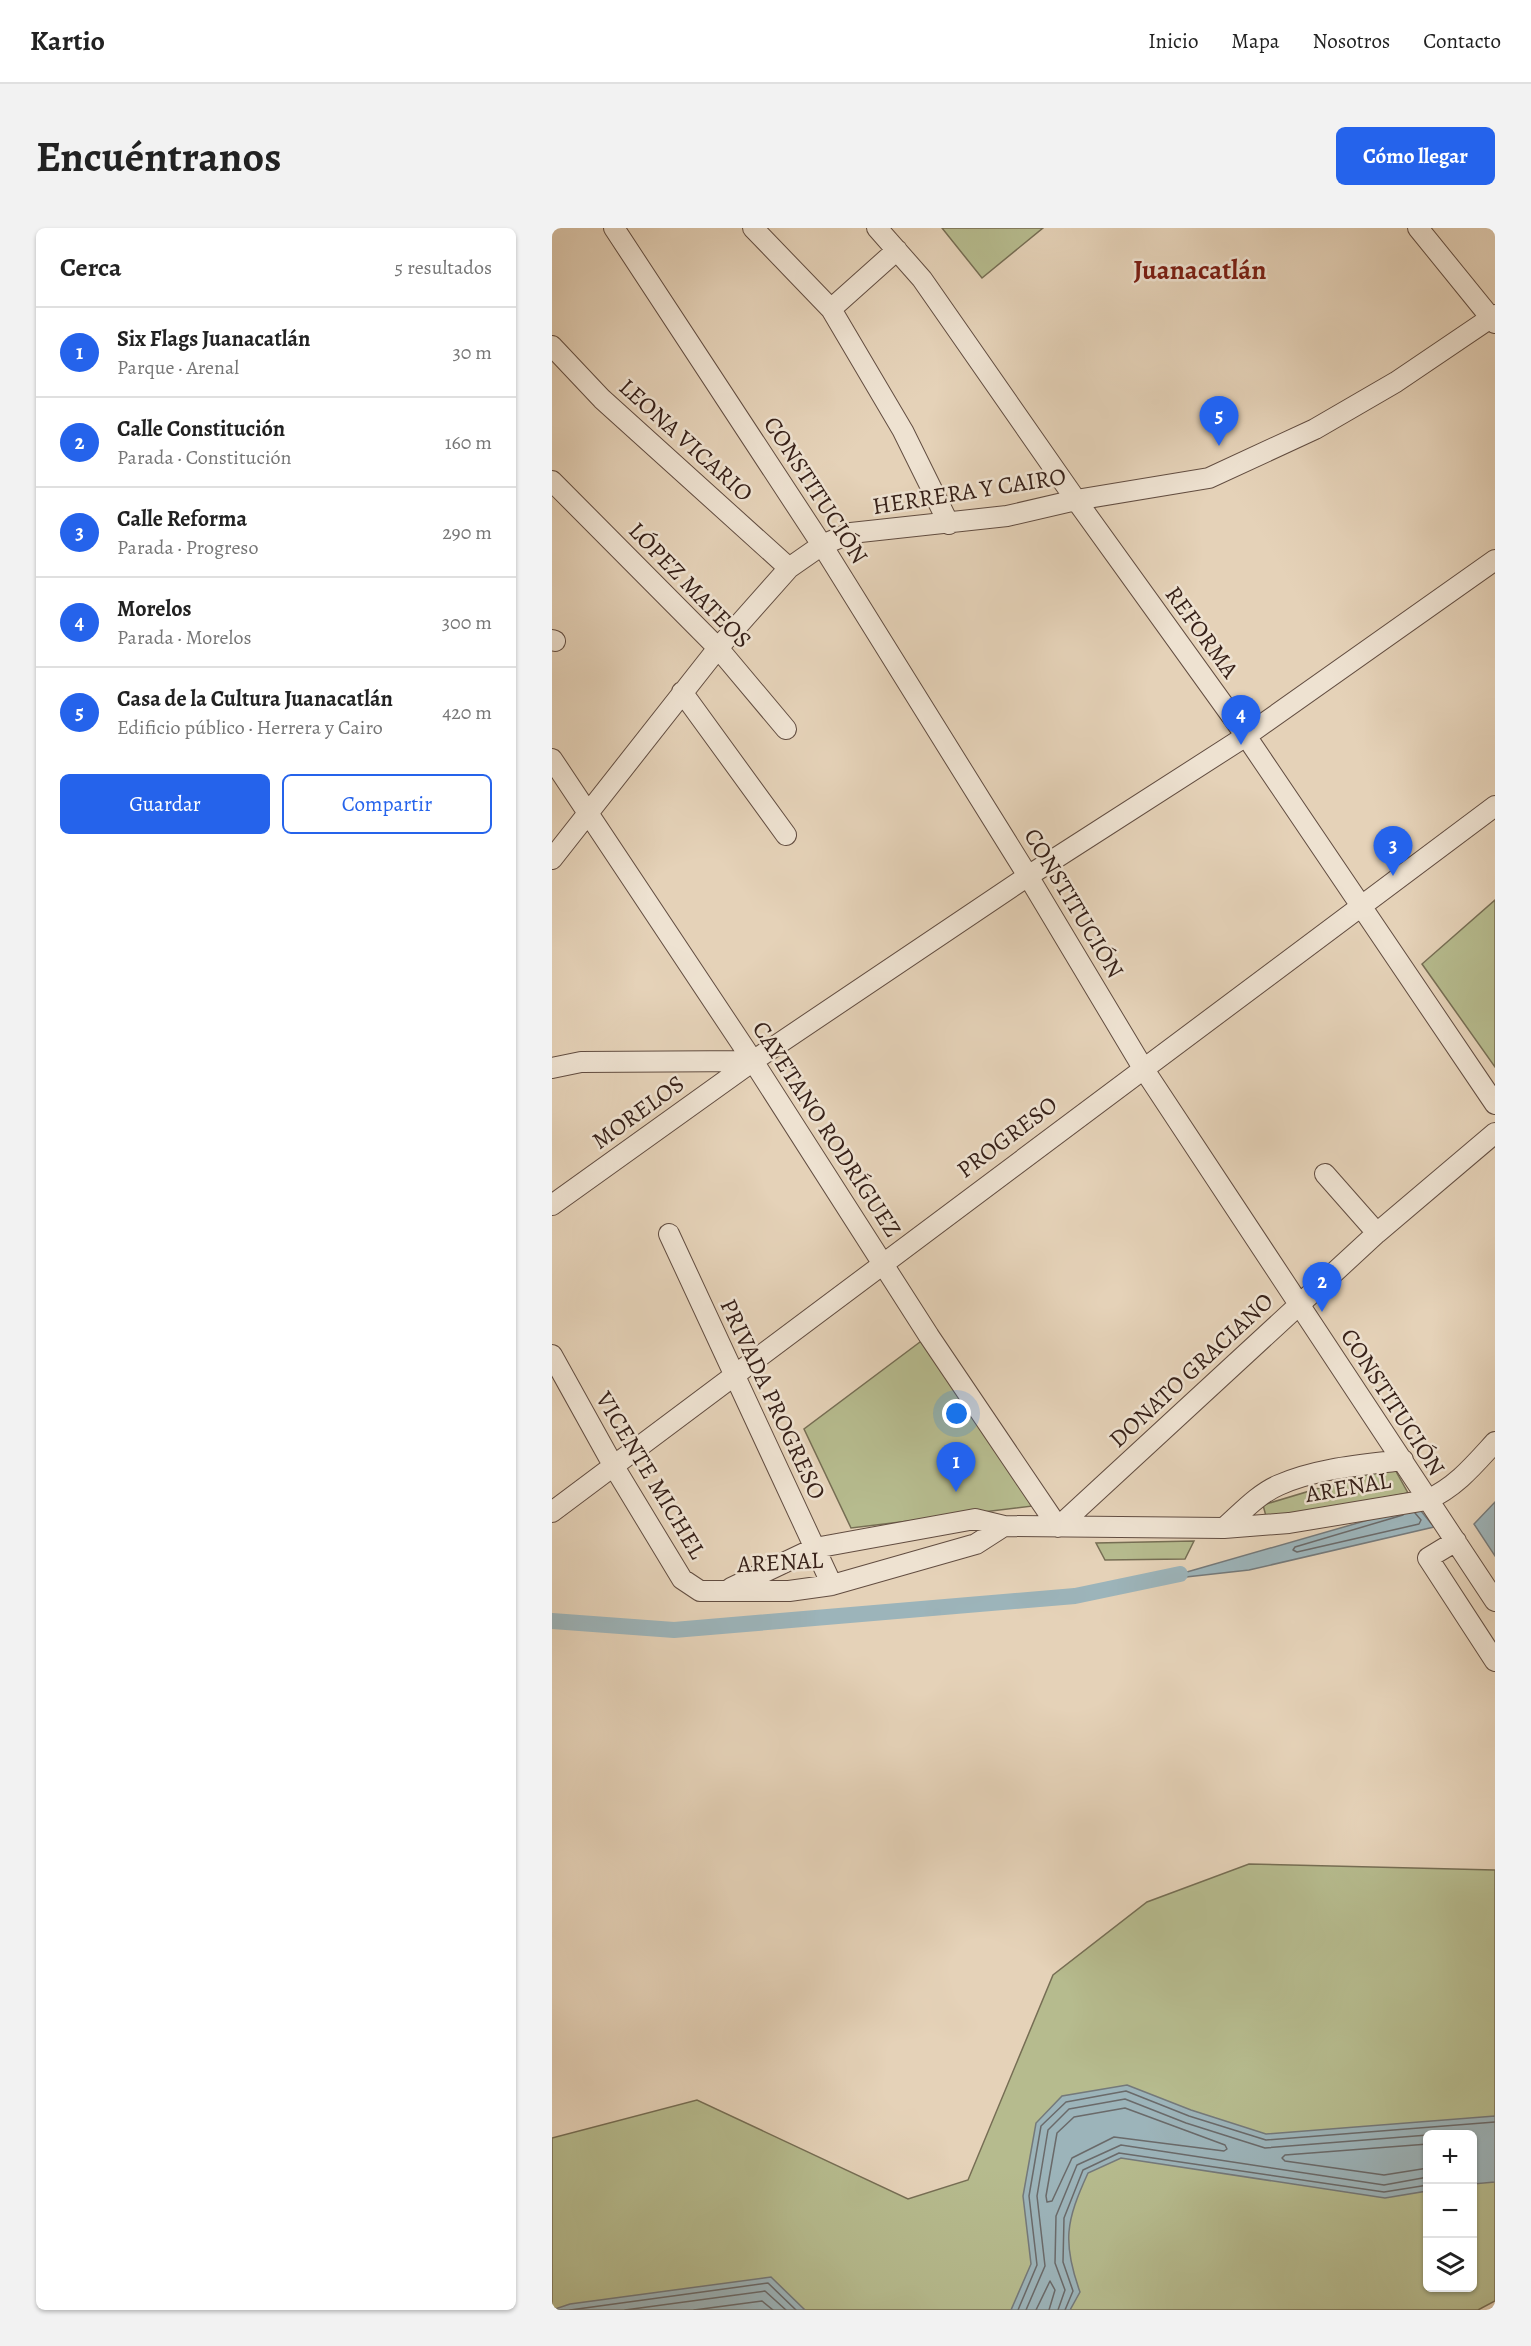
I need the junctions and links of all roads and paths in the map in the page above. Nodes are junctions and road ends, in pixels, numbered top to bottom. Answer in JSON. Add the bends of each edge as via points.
{"nodes":[{"id":1,"x":614,"y":228,"type":"edge"},
{"id":2,"x":753,"y":228,"type":"edge"},
{"id":3,"x":876,"y":228,"type":"edge"},
{"id":4,"x":1427,"y":231,"type":"edge"},
{"id":5,"x":897,"y":250,"type":"junction"},
{"id":6,"x":831,"y":309,"type":"junction"},
{"id":7,"x":1494,"y":319,"type":"edge"},
{"id":8,"x":552,"y":346,"type":"edge"},
{"id":9,"x":552,"y":481,"type":"edge"},
{"id":10,"x":1076,"y":500,"type":"junction"},
{"id":11,"x":949,"y":524,"type":"junction"},
{"id":12,"x":822,"y":544,"type":"junction"},
{"id":13,"x":1495,"y":560,"type":"edge"},
{"id":14,"x":789,"y":568,"type":"junction"},
{"id":15,"x":718,"y":648,"type":"junction"},
{"id":16,"x":682,"y":692,"type":"junction"},
{"id":17,"x":786,"y":729,"type":"dead end"},
{"id":18,"x":1246,"y":736,"type":"junction"},
{"id":19,"x":552,"y":759,"type":"edge"},
{"id":20,"x":1495,"y":806,"type":"edge"},
{"id":21,"x":586,"y":812,"type":"junction"},
{"id":22,"x":786,"y":835,"type":"dead end"},
{"id":23,"x":552,"y":859,"type":"edge"},
{"id":24,"x":1028,"y":876,"type":"junction"},
{"id":25,"x":1361,"y":908,"type":"junction"},
{"id":26,"x":753,"y":1061,"type":"junction"},
{"id":27,"x":552,"y":1068,"type":"edge"},
{"id":28,"x":1143,"y":1068,"type":"junction"},
{"id":29,"x":1495,"y":1104,"type":"edge"},
{"id":30,"x":1495,"y":1133,"type":"edge"},
{"id":31,"x":1325,"y":1174,"type":"dead end"},
{"id":32,"x":552,"y":1205,"type":"edge"},
{"id":33,"x":1377,"y":1233,"type":"junction"},
{"id":34,"x":669,"y":1234,"type":"dead end"},
{"id":35,"x":882,"y":1262,"type":"junction"},
{"id":36,"x":1299,"y":1305,"type":"junction"},
{"id":37,"x":552,"y":1355,"type":"edge"},
{"id":38,"x":735,"y":1374,"type":"junction"},
{"id":39,"x":1495,"y":1442,"type":"edge"},
{"id":40,"x":1403,"y":1461,"type":"junction"},
{"id":41,"x":613,"y":1466,"type":"junction"},
{"id":42,"x":1427,"y":1500,"type":"junction"},
{"id":43,"x":552,"y":1512,"type":"edge"},
{"id":44,"x":1004,"y":1526,"type":"junction"},
{"id":45,"x":1058,"y":1527,"type":"junction"},
{"id":46,"x":1224,"y":1528,"type":"junction"},
{"id":47,"x":1456,"y":1541,"type":"junction"},
{"id":48,"x":814,"y":1548,"type":"junction"},
{"id":49,"x":832,"y":1585,"type":"junction"},
{"id":50,"x":726,"y":1591,"type":"junction"},
{"id":51,"x":1495,"y":1601,"type":"edge"},
{"id":52,"x":1495,"y":1661,"type":"edge"}],
"edges":[{"from":1,"to":12,"type":"street","name":"CONSTITUCIÓN"},
{"from":2,"to":6,"type":"street"},
{"from":3,"to":5,"type":"street","name":"REFORMA"},
{"from":4,"to":7,"type":"street"},
{"from":5,"to":6,"type":"street"},
{"from":5,"to":10,"type":"street","name":"REFORMA","via":[[922,279]]},
{"from":6,"to":11,"type":"street","via":[[903,431]]},
{"from":7,"to":10,"type":"street","name":"HERRERA Y CAIRO","via":[[1315,429],[1209,478]]},
{"from":8,"to":14,"type":"street","name":"LEONA VICARIO","via":[[602,399]]},
{"from":9,"to":15,"type":"street","name":"LÓPEZ MATEOS"},
{"from":10,"to":11,"type":"street","name":"HERRERA Y CAIRO"},
{"from":10,"to":18,"type":"street","name":"REFORMA"},
{"from":11,"to":12,"type":"street","name":"HERRERA Y CAIRO","via":[[851,533]]},
{"from":12,"to":14,"type":"street","name":"HERRERA Y CAIRO"},
{"from":12,"to":24,"type":"street","name":"CONSTITUCIÓN"},
{"from":13,"to":18,"type":"street","name":"MORELOS"},
{"from":14,"to":15,"type":"street","name":"HERRERA Y CAIRO"},
{"from":15,"to":16,"type":"street","name":"HERRERA Y CAIRO"},
{"from":15,"to":17,"type":"street","name":"LÓPEZ MATEOS"},
{"from":16,"to":21,"type":"street","name":"HERRERA Y CAIRO"},
{"from":16,"to":22,"type":"street"},
{"from":18,"to":24,"type":"street","name":"MORELOS"},
{"from":18,"to":25,"type":"street","name":"REFORMA"},
{"from":19,"to":21,"type":"street","name":"CAYETANO RODRÍGUEZ"},
{"from":20,"to":25,"type":"street","name":"PROGRESO"},
{"from":21,"to":23,"type":"street","name":"HERRERA Y CAIRO"},
{"from":21,"to":26,"type":"street","name":"CAYETANO RODRÍGUEZ"},
{"from":24,"to":26,"type":"street","name":"MORELOS"},
{"from":24,"to":28,"type":"street","name":"CONSTITUCIÓN"},
{"from":25,"to":28,"type":"street","name":"PROGRESO"},
{"from":25,"to":29,"type":"street","name":"REFORMA"},
{"from":26,"to":27,"type":"street","name":"MORELOS","via":[[580,1062]]},
{"from":26,"to":32,"type":"street","name":"MORELOS"},
{"from":26,"to":35,"type":"street","name":"CAYETANO RODRÍGUEZ"},
{"from":28,"to":35,"type":"street","name":"PROGRESO"},
{"from":28,"to":36,"type":"street","name":"CONSTITUCIÓN"},
{"from":30,"to":33,"type":"street","name":"DONATO GRACIANO"},
{"from":31,"to":33,"type":"street"},
{"from":33,"to":36,"type":"street","name":"DONATO GRACIANO"},
{"from":34,"to":38,"type":"street","name":"PRIVADA PROGRESO"},
{"from":35,"to":38,"type":"street","name":"PROGRESO"},
{"from":35,"to":45,"type":"street","name":"CAYETANO RODRÍGUEZ"},
{"from":36,"to":40,"type":"street","name":"CONSTITUCIÓN"},
{"from":36,"to":45,"type":"street","name":"DONATO GRACIANO"},
{"from":37,"to":41,"type":"street","name":"VICENTE MICHEL"},
{"from":38,"to":41,"type":"street","name":"PROGRESO"},
{"from":38,"to":48,"type":"street","name":"PRIVADA PROGRESO"},
{"from":39,"to":42,"type":"street","name":"ARENAL","via":[[1460,1479]]},
{"from":40,"to":42,"type":"street","name":"CONSTITUCIÓN"},
{"from":40,"to":46,"type":"street","name":"ARENAL","via":[[1336,1468],[1278,1485]]},
{"from":41,"to":43,"type":"street","name":"PROGRESO"},
{"from":41,"to":50,"type":"street","name":"VICENTE MICHEL","via":[[682,1579],[700,1592]]},
{"from":42,"to":46,"type":"street","name":"ARENAL","via":[[1289,1523]]},
{"from":42,"to":47,"type":"street","name":"CONSTITUCIÓN"},
{"from":44,"to":45,"type":"street","name":"ARENAL"},
{"from":44,"to":48,"type":"street","name":"ARENAL","via":[[975,1519]]},
{"from":44,"to":49,"type":"street","name":"ARENAL","via":[[976,1544]]},
{"from":45,"to":46,"type":"street","name":"ARENAL"},
{"from":47,"to":51,"type":"street","name":"CONSTITUCIÓN"},
{"from":47,"to":52,"type":"street","via":[[1428,1558]]},
{"from":48,"to":49,"type":"street","name":"PRIVADA PROGRESO"},
{"from":48,"to":50,"type":"street","name":"ARENAL"},
{"from":49,"to":50,"type":"street","name":"ARENAL","via":[[789,1591]]}]}
